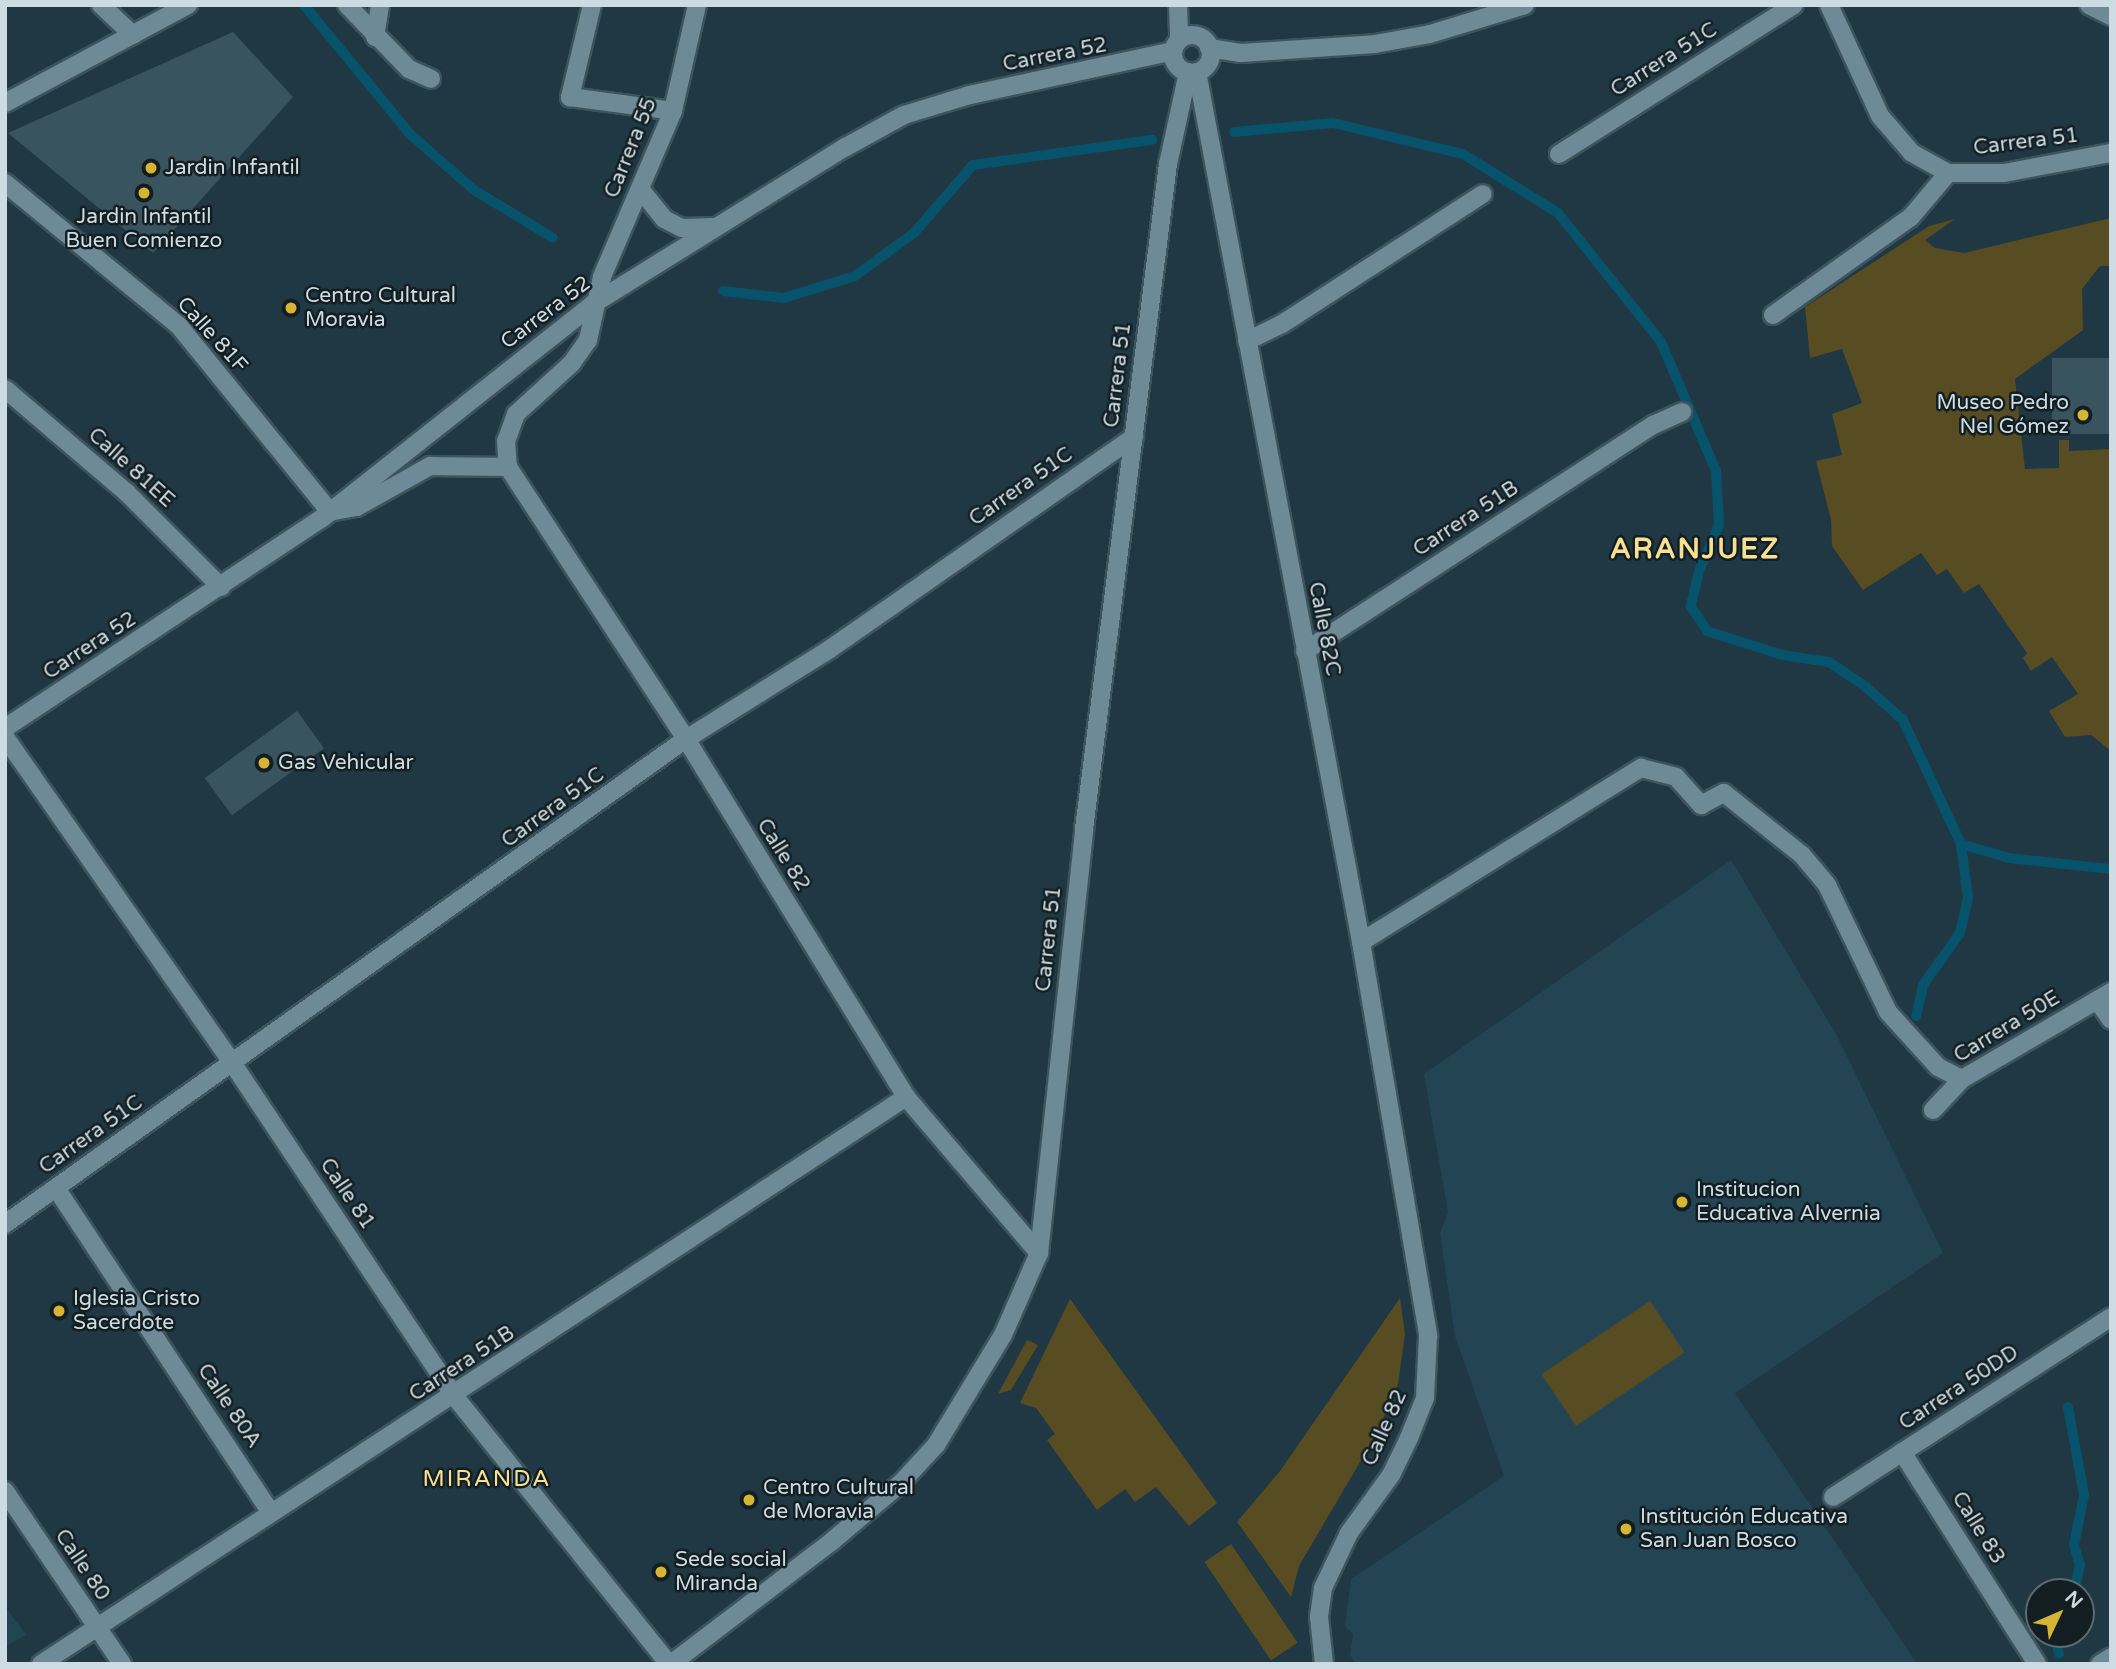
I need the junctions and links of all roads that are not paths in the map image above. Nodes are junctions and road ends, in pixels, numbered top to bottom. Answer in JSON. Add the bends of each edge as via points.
{"nodes":[{"id":1,"x":101,"y":5,"type":"edge"},
{"id":2,"x":188,"y":5,"type":"edge"},
{"id":3,"x":347,"y":5,"type":"edge"},
{"id":4,"x":380,"y":5,"type":"edge"},
{"id":5,"x":592,"y":5,"type":"edge"},
{"id":6,"x":697,"y":5,"type":"edge"},
{"id":7,"x":1178,"y":5,"type":"edge"},
{"id":8,"x":1525,"y":5,"type":"edge"},
{"id":9,"x":1794,"y":5,"type":"edge"},
{"id":10,"x":1829,"y":5,"type":"edge"},
{"id":11,"x":2089,"y":5,"type":"edge"},
{"id":12,"x":2111,"y":16,"type":"edge"},
{"id":13,"x":133,"y":35,"type":"junction"},
{"id":14,"x":375,"y":37,"type":"junction"},
{"id":15,"x":1176,"y":46,"type":"junction"},
{"id":16,"x":1209,"y":48,"type":"junction"},
{"id":17,"x":1192,"y":72,"type":"junction"},
{"id":18,"x":431,"y":79,"type":"dead end"},
{"id":19,"x":5,"y":103,"type":"edge"},
{"id":20,"x":673,"y":111,"type":"junction"},
{"id":21,"x":2111,"y":153,"type":"edge"},
{"id":22,"x":1559,"y":154,"type":"dead end"},
{"id":23,"x":1948,"y":173,"type":"junction"},
{"id":24,"x":5,"y":183,"type":"edge"},
{"id":25,"x":640,"y":189,"type":"junction"},
{"id":26,"x":1483,"y":194,"type":"dead end"},
{"id":27,"x":721,"y":225,"type":"junction"},
{"id":28,"x":593,"y":304,"type":"junction"},
{"id":29,"x":1773,"y":315,"type":"dead end"},
{"id":30,"x":1247,"y":341,"type":"junction"},
{"id":31,"x":5,"y":389,"type":"edge"},
{"id":32,"x":1682,"y":412,"type":"dead end"},
{"id":33,"x":1134,"y":437,"type":"junction"},
{"id":34,"x":508,"y":467,"type":"junction"},
{"id":35,"x":330,"y":512,"type":"junction"},
{"id":36,"x":221,"y":587,"type":"junction"},
{"id":37,"x":1305,"y":652,"type":"junction"},
{"id":38,"x":5,"y":728,"type":"edge"},
{"id":39,"x":5,"y":737,"type":"edge"},
{"id":40,"x":686,"y":740,"type":"junction"},
{"id":41,"x":1361,"y":942,"type":"junction"},
{"id":42,"x":2104,"y":996,"type":"edge"},
{"id":43,"x":2111,"y":1020,"type":"edge"},
{"id":44,"x":233,"y":1064,"type":"junction"},
{"id":45,"x":1962,"y":1079,"type":"junction"},
{"id":46,"x":906,"y":1097,"type":"junction"},
{"id":47,"x":1933,"y":1110,"type":"dead end"},
{"id":48,"x":56,"y":1188,"type":"junction"},
{"id":49,"x":1406,"y":1194,"type":"joint"},
{"id":50,"x":5,"y":1224,"type":"edge"},
{"id":51,"x":1038,"y":1253,"type":"junction"},
{"id":52,"x":2111,"y":1317,"type":"edge"},
{"id":53,"x":455,"y":1397,"type":"junction"},
{"id":54,"x":1902,"y":1452,"type":"junction"},
{"id":55,"x":5,"y":1491,"type":"edge"},
{"id":56,"x":1833,"y":1497,"type":"dead end"},
{"id":57,"x":270,"y":1511,"type":"junction"},
{"id":58,"x":94,"y":1625,"type":"junction"},
{"id":59,"x":2111,"y":1657,"type":"edge"},
{"id":60,"x":41,"y":1664,"type":"edge"},
{"id":61,"x":122,"y":1664,"type":"edge"},
{"id":62,"x":670,"y":1664,"type":"edge"},
{"id":63,"x":1324,"y":1664,"type":"edge"},
{"id":64,"x":2037,"y":1664,"type":"edge"},
{"id":65,"x":2100,"y":1664,"type":"edge"}],
"edges":[{"from":1,"to":13,"type":"street"},
{"from":2,"to":13,"type":"street"},
{"from":3,"to":14,"type":"street"},
{"from":4,"to":14,"type":"street"},
{"from":5,"to":20,"type":"street","via":[[569,97]]},
{"from":6,"to":20,"type":"street","name":"Carrera 55"},
{"from":7,"to":15,"type":"street"},
{"from":8,"to":16,"type":"street","via":[[1375,44],[1241,53]]},
{"from":9,"to":22,"type":"street","name":"Carrera 51C"},
{"from":10,"to":23,"type":"street","name":"Carrera 51","via":[[1880,116],[1912,153]]},
{"from":11,"to":12,"type":"street"},
{"from":13,"to":19,"type":"street"},
{"from":14,"to":18,"type":"street","via":[[409,69]]},
{"from":15,"to":16,"type":"street","via":[[1196,35]]},
{"from":15,"to":17,"type":"street","via":[[1178,67]]},
{"from":15,"to":27,"type":"street","name":"Carrera 52","via":[[904,115]]},
{"from":16,"to":17,"type":"street","via":[[1210,60]]},
{"from":17,"to":30,"type":"street","name":"Calle 82C"},
{"from":17,"to":33,"type":"street","name":"Carrera 51","via":[[1168,164]]},
{"from":20,"to":25,"type":"street","name":"Carrera 55"},
{"from":21,"to":23,"type":"street","name":"Carrera 51","via":[[2004,173]]},
{"from":23,"to":29,"type":"street","via":[[1911,217]]},
{"from":24,"to":35,"type":"street","name":"Calle 81F","via":[[179,326]]},
{"from":25,"to":27,"type":"street","via":[[664,219],[702,230]]},
{"from":25,"to":28,"type":"street","name":"Carrera 55"},
{"from":26,"to":30,"type":"street","via":[[1282,324]]},
{"from":27,"to":28,"type":"street","name":"Carrera 52"},
{"from":28,"to":34,"type":"street","via":[[587,340],[572,363],[508,427]]},
{"from":28,"to":35,"type":"street","name":"Carrera 52"},
{"from":30,"to":37,"type":"street","name":"Calle 82C"},
{"from":31,"to":36,"type":"street","name":"Calle 81EE","via":[[127,493]]},
{"from":32,"to":37,"type":"street","name":"Carrera 51B","via":[[1653,425]]},
{"from":33,"to":40,"type":"street","name":"Carrera 51C","via":[[830,649]]},
{"from":33,"to":51,"type":"street","name":"Carrera 51"},
{"from":34,"to":35,"type":"street","via":[[430,466],[358,507]]},
{"from":34,"to":40,"type":"street","name":"Calle 82"},
{"from":35,"to":36,"type":"street","name":"Carrera 52"},
{"from":36,"to":38,"type":"street","name":"Carrera 52"},
{"from":37,"to":41,"type":"street","name":"Calle 82C"},
{"from":39,"to":44,"type":"street","name":"Calle 81"},
{"from":40,"to":44,"type":"street","name":"Carrera 51C"},
{"from":40,"to":46,"type":"street","name":"Calle 82"},
{"from":41,"to":45,"type":"street","via":[[1641,768],[1676,777],[1701,805],[1724,793],[1802,855],[1827,886],[1888,1012],[1938,1066]]},
{"from":41,"to":49,"type":"street","name":"Calle 82C"},
{"from":42,"to":43,"type":"street"},
{"from":42,"to":45,"type":"street","name":"Carrera 50E"},
{"from":44,"to":48,"type":"street","name":"Carrera 51C"},
{"from":44,"to":53,"type":"street","name":"Calle 81"},
{"from":45,"to":47,"type":"street","name":"Carrera 50E"},
{"from":46,"to":51,"type":"street","name":"Calle 82"},
{"from":46,"to":53,"type":"street","name":"Carrera 51B"},
{"from":48,"to":50,"type":"street","name":"Carrera 51C"},
{"from":48,"to":57,"type":"street","name":"Calle 80A"},
{"from":49,"to":63,"type":"street","name":"Calle 82","via":[[1428,1336],[1425,1398],[1391,1475],[1331,1564],[1319,1617]]},
{"from":51,"to":62,"type":"street","name":"Carrera 51","via":[[1003,1335],[936,1445],[901,1483],[831,1542]]},
{"from":52,"to":54,"type":"street","name":"Carrera 50DD"},
{"from":53,"to":57,"type":"street","name":"Carrera 51B"},
{"from":53,"to":62,"type":"street","name":"Calle 81"},
{"from":54,"to":56,"type":"street","name":"Carrera 50DD"},
{"from":54,"to":64,"type":"street","name":"Calle 83"},
{"from":55,"to":58,"type":"street","name":"Calle 80"},
{"from":57,"to":58,"type":"street","name":"Carrera 51B"},
{"from":58,"to":60,"type":"street","name":"Carrera 51B"},
{"from":58,"to":61,"type":"street","name":"Calle 80"},
{"from":59,"to":65,"type":"street"}]}
